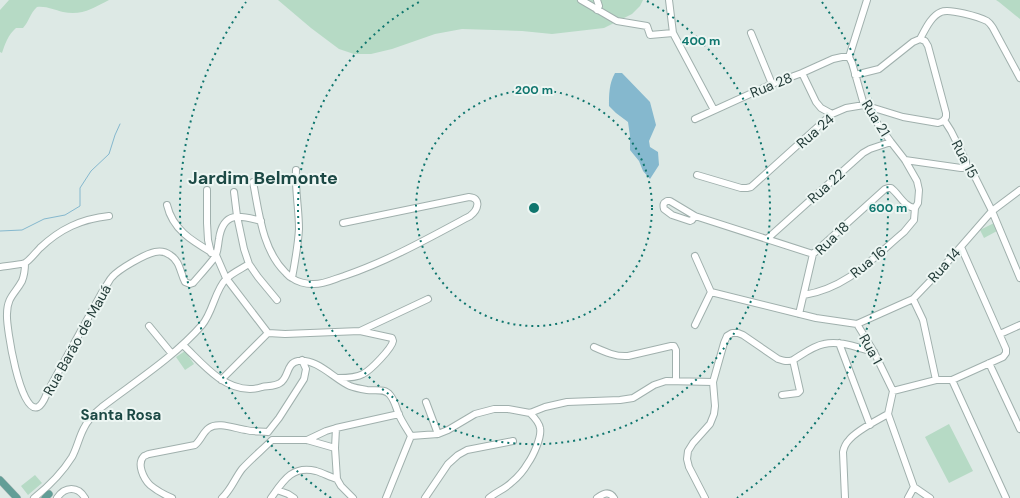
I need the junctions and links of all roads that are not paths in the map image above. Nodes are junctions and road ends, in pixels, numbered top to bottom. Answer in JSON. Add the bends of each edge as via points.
{"nodes":[{"id":1,"x":581,"y":0,"type":"edge"},
{"id":2,"x":597,"y":0,"type":"edge"},
{"id":3,"x":669,"y":0,"type":"edge"},
{"id":4,"x":867,"y":0,"type":"edge"},
{"id":5,"x":597,"y":10,"type":"junction"},
{"id":6,"x":673,"y":32,"type":"junction"},
{"id":7,"x":751,"y":34,"type":"dead end"},
{"id":8,"x":920,"y":39,"type":"junction"},
{"id":9,"x":849,"y":57,"type":"junction"},
{"id":10,"x":802,"y":73,"type":"junction"},
{"id":11,"x":855,"y":75,"type":"junction"},
{"id":12,"x":1020,"y":78,"type":"edge"},
{"id":13,"x":772,"y":84,"type":"junction"},
{"id":14,"x":864,"y":105,"type":"junction"},
{"id":15,"x":714,"y":110,"type":"junction"},
{"id":16,"x":832,"y":114,"type":"junction"},
{"id":17,"x":695,"y":119,"type":"dead end"},
{"id":18,"x":944,"y":120,"type":"junction"},
{"id":19,"x":891,"y":142,"type":"junction"},
{"id":20,"x":905,"y":160,"type":"junction"},
{"id":21,"x":966,"y":166,"type":"junction"},
{"id":22,"x":296,"y":170,"type":"dead end"},
{"id":23,"x":697,"y":175,"type":"dead end"},
{"id":24,"x":253,"y":182,"type":"dead end"},
{"id":25,"x":207,"y":190,"type":"dead end"},
{"id":26,"x":1020,"y":190,"type":"edge"},
{"id":27,"x":234,"y":192,"type":"dead end"},
{"id":28,"x":167,"y":205,"type":"dead end"},
{"id":29,"x":915,"y":208,"type":"junction"},
{"id":30,"x":992,"y":211,"type":"junction"},
{"id":31,"x":109,"y":216,"type":"dead end"},
{"id":32,"x":237,"y":216,"type":"junction"},
{"id":33,"x":695,"y":216,"type":"junction"},
{"id":34,"x":261,"y":221,"type":"junction"},
{"id":35,"x":343,"y":223,"type":"dead end"},
{"id":36,"x":767,"y":239,"type":"junction"},
{"id":37,"x":960,"y":247,"type":"junction"},
{"id":38,"x":213,"y":254,"type":"junction"},
{"id":39,"x":813,"y":254,"type":"junction"},
{"id":40,"x":695,"y":256,"type":"dead end"},
{"id":41,"x":25,"y":263,"type":"junction"},
{"id":42,"x":249,"y":264,"type":"junction"},
{"id":43,"x":0,"y":267,"type":"edge"},
{"id":44,"x":226,"y":278,"type":"junction"},
{"id":45,"x":292,"y":278,"type":"junction"},
{"id":46,"x":1020,"y":278,"type":"edge"},
{"id":47,"x":711,"y":292,"type":"junction"},
{"id":48,"x":804,"y":295,"type":"junction"},
{"id":49,"x":913,"y":298,"type":"junction"},
{"id":50,"x":428,"y":299,"type":"dead end"},
{"id":51,"x":277,"y":300,"type":"dead end"},
{"id":52,"x":799,"y":314,"type":"junction"},
{"id":53,"x":856,"y":324,"type":"junction"},
{"id":54,"x":695,"y":325,"type":"dead end"},
{"id":55,"x":1020,"y":325,"type":"edge"},
{"id":56,"x":149,"y":326,"type":"dead end"},
{"id":57,"x":360,"y":331,"type":"junction"},
{"id":58,"x":268,"y":333,"type":"junction"},
{"id":59,"x":1000,"y":334,"type":"junction"},
{"id":60,"x":839,"y":343,"type":"junction"},
{"id":61,"x":183,"y":345,"type":"junction"},
{"id":62,"x":594,"y":347,"type":"dead end"},
{"id":63,"x":874,"y":352,"type":"junction"},
{"id":64,"x":172,"y":354,"type":"junction"},
{"id":65,"x":302,"y":360,"type":"junction"},
{"id":66,"x":793,"y":360,"type":"junction"},
{"id":67,"x":989,"y":363,"type":"junction"},
{"id":68,"x":338,"y":378,"type":"junction"},
{"id":69,"x":221,"y":380,"type":"junction"},
{"id":70,"x":936,"y":380,"type":"junction"},
{"id":71,"x":952,"y":380,"type":"junction"},
{"id":72,"x":676,"y":381,"type":"junction"},
{"id":73,"x":713,"y":382,"type":"junction"},
{"id":74,"x":893,"y":391,"type":"junction"},
{"id":75,"x":782,"y":395,"type":"dead end"},
{"id":76,"x":426,"y":402,"type":"dead end"},
{"id":77,"x":530,"y":413,"type":"junction"},
{"id":78,"x":399,"y":414,"type":"junction"},
{"id":79,"x":888,"y":414,"type":"junction"},
{"id":80,"x":870,"y":425,"type":"junction"},
{"id":81,"x":336,"y":428,"type":"junction"},
{"id":82,"x":1020,"y":429,"type":"edge"},
{"id":83,"x":268,"y":432,"type":"junction"},
{"id":84,"x":438,"y":434,"type":"junction"},
{"id":85,"x":411,"y":436,"type":"junction"},
{"id":86,"x":272,"y":440,"type":"junction"},
{"id":87,"x":307,"y":440,"type":"junction"},
{"id":88,"x":513,"y":440,"type":"dead end"},
{"id":89,"x":335,"y":448,"type":"junction"},
{"id":90,"x":337,"y":479,"type":"junction"},
{"id":91,"x":0,"y":480,"type":"edge"},
{"id":92,"x":914,"y":487,"type":"junction"},
{"id":93,"x":66,"y":490,"type":"junction"},
{"id":94,"x":277,"y":490,"type":"junction"},
{"id":95,"x":47,"y":496,"type":"edge"},
{"id":96,"x":17,"y":498,"type":"edge"},
{"id":97,"x":34,"y":498,"type":"edge"},
{"id":98,"x":39,"y":498,"type":"edge"},
{"id":99,"x":57,"y":498,"type":"edge"},
{"id":100,"x":85,"y":498,"type":"edge"},
{"id":101,"x":172,"y":498,"type":"edge"},
{"id":102,"x":222,"y":498,"type":"edge"},
{"id":103,"x":271,"y":498,"type":"edge"},
{"id":104,"x":294,"y":498,"type":"edge"},
{"id":105,"x":353,"y":498,"type":"edge"},
{"id":106,"x":386,"y":498,"type":"edge"},
{"id":107,"x":425,"y":498,"type":"edge"},
{"id":108,"x":489,"y":498,"type":"edge"},
{"id":109,"x":597,"y":498,"type":"edge"},
{"id":110,"x":614,"y":498,"type":"edge"},
{"id":111,"x":705,"y":498,"type":"edge"},
{"id":112,"x":845,"y":498,"type":"edge"},
{"id":113,"x":908,"y":498,"type":"edge"},
{"id":114,"x":930,"y":498,"type":"edge"},
{"id":115,"x":1006,"y":498,"type":"edge"}],
"edges":[{"from":1,"to":5,"type":"street"},
{"from":2,"to":5,"type":"street"},
{"from":3,"to":6,"type":"street"},
{"from":4,"to":9,"type":"street"},
{"from":5,"to":6,"type":"street","via":[[617,21],[647,26],[650,35]]},
{"from":6,"to":15,"type":"street"},
{"from":7,"to":13,"type":"street"},
{"from":8,"to":11,"type":"street","via":[[883,67]]},
{"from":8,"to":12,"type":"street","via":[[932,19],[945,10],[983,19],[993,28]]},
{"from":8,"to":18,"type":"street","name":"Rua 15","via":[[928,46],[946,114]]},
{"from":9,"to":10,"type":"street","name":"Rua 28","via":[[833,59]]},
{"from":9,"to":11,"type":"street","name":"Rua 21"},
{"from":10,"to":13,"type":"street","name":"Rua 28"},
{"from":10,"to":16,"type":"street","via":[[816,102]]},
{"from":11,"to":14,"type":"street","name":"Rua 21"},
{"from":13,"to":15,"type":"street","name":"Rua 28"},
{"from":14,"to":16,"type":"street","name":"Rua 24","via":[[850,106]]},
{"from":14,"to":18,"type":"street","name":"Rua 24","via":[[903,117],[938,123]]},
{"from":14,"to":19,"type":"street","name":"Rua 21"},
{"from":15,"to":17,"type":"street","name":"Rua 28"},
{"from":16,"to":23,"type":"street","name":"Rua 24","via":[[751,187],[741,188]]},
{"from":18,"to":21,"type":"street","name":"Rua 15","via":[[966,161]]},
{"from":19,"to":20,"type":"street","name":"Rua 21"},
{"from":19,"to":36,"type":"street","name":"Rua 22","via":[[863,153]]},
{"from":20,"to":21,"type":"street","via":[[961,168]]},
{"from":20,"to":29,"type":"street","name":"Rua 21","via":[[919,190],[919,200]]},
{"from":21,"to":30,"type":"street","name":"Rua 15"},
{"from":22,"to":45,"type":"street","via":[[299,230]]},
{"from":24,"to":34,"type":"street"},
{"from":25,"to":38,"type":"street","via":[[208,240]]},
{"from":26,"to":30,"type":"street","name":"Rua 14"},
{"from":27,"to":32,"type":"street"},
{"from":28,"to":38,"type":"street","via":[[169,214],[181,232]]},
{"from":29,"to":39,"type":"street","name":"Rua 18","via":[[908,206],[891,188],[885,189]]},
{"from":29,"to":48,"type":"street","name":"Rua 16","via":[[914,220],[910,226],[855,274],[835,286]]},
{"from":30,"to":37,"type":"street","name":"Rua 14"},
{"from":30,"to":46,"type":"street","name":"Rua 15"},
{"from":31,"to":41,"type":"street","via":[[95,217],[62,231]]},
{"from":32,"to":34,"type":"street"},
{"from":32,"to":38,"type":"street","via":[[225,222]]},
{"from":32,"to":42,"type":"street"},
{"from":33,"to":33,"type":"street","via":[[690,221],[672,215],[664,209],[664,203],[670,201]]},
{"from":33,"to":36,"type":"street"},
{"from":34,"to":45,"type":"street","via":[[268,247],[280,267]]},
{"from":35,"to":45,"type":"street","via":[[468,197],[476,200],[477,204],[477,208],[470,216],[358,271],[312,284]]},
{"from":36,"to":39,"type":"street"},
{"from":37,"to":49,"type":"street","name":"Rua 14"},
{"from":37,"to":59,"type":"street"},
{"from":38,"to":41,"type":"street","name":"Rua Barão de Mauá","via":[[190,284],[185,282],[175,259],[163,252],[147,255],[121,269],[106,287],[42,404],[35,408],[28,402],[17,377],[6,315],[11,296],[22,280]]},
{"from":38,"to":44,"type":"street"},
{"from":39,"to":48,"type":"street","name":"Rua 18"},
{"from":40,"to":47,"type":"street"},
{"from":41,"to":43,"type":"street"},
{"from":42,"to":44,"type":"street"},
{"from":42,"to":51,"type":"street"},
{"from":44,"to":58,"type":"street"},
{"from":44,"to":61,"type":"street","via":[[203,324]]},
{"from":47,"to":52,"type":"street","name":"Rua 1"},
{"from":47,"to":54,"type":"street"},
{"from":48,"to":52,"type":"street","name":"Rua 18"},
{"from":49,"to":53,"type":"street","name":"Rua 14"},
{"from":49,"to":70,"type":"street","via":[[923,320]]},
{"from":50,"to":57,"type":"street"},
{"from":52,"to":53,"type":"street","name":"Rua 1"},
{"from":53,"to":63,"type":"street","name":"Rua 1"},
{"from":55,"to":59,"type":"street"},
{"from":56,"to":64,"type":"street"},
{"from":57,"to":58,"type":"street"},
{"from":57,"to":68,"type":"street","via":[[390,337],[393,344],[363,374]]},
{"from":58,"to":69,"type":"street"},
{"from":59,"to":67,"type":"street","via":[[1006,353]]},
{"from":60,"to":63,"type":"street"},
{"from":60,"to":66,"type":"street","via":[[822,344]]},
{"from":60,"to":80,"type":"street"},
{"from":61,"to":64,"type":"street"},
{"from":61,"to":69,"type":"street"},
{"from":62,"to":72,"type":"street","via":[[622,357],[674,346]]},
{"from":63,"to":74,"type":"street","name":"Rua 1"},
{"from":64,"to":97,"type":"street","via":[[91,417],[62,472]]},
{"from":65,"to":68,"type":"street","via":[[316,364]]},
{"from":65,"to":69,"type":"street","via":[[291,365],[284,379],[276,385],[250,389]]},
{"from":65,"to":83,"type":"street","via":[[306,369],[304,379]]},
{"from":66,"to":73,"type":"street","via":[[778,359],[743,335],[732,333],[727,336],[724,343]]},
{"from":66,"to":75,"type":"street","via":[[800,391]]},
{"from":67,"to":71,"type":"street"},
{"from":67,"to":82,"type":"street"},
{"from":68,"to":78,"type":"street","via":[[358,389],[386,392],[391,396]]},
{"from":70,"to":71,"type":"street"},
{"from":70,"to":74,"type":"street"},
{"from":71,"to":115,"type":"street"},
{"from":72,"to":73,"type":"street"},
{"from":72,"to":77,"type":"street","via":[[666,381],[633,398],[567,402]]},
{"from":73,"to":111,"type":"street","via":[[714,414],[710,424],[692,443],[687,458]]},
{"from":74,"to":79,"type":"street"},
{"from":76,"to":84,"type":"street"},
{"from":77,"to":84,"type":"street","via":[[494,409],[475,414]]},
{"from":77,"to":108,"type":"street","via":[[540,429],[532,456],[512,482]]},
{"from":78,"to":81,"type":"street"},
{"from":78,"to":85,"type":"street"},
{"from":79,"to":80,"type":"street"},
{"from":79,"to":92,"type":"street"},
{"from":80,"to":112,"type":"street","via":[[856,433],[845,446]]},
{"from":81,"to":87,"type":"street"},
{"from":81,"to":89,"type":"street"},
{"from":83,"to":86,"type":"street"},
{"from":83,"to":101,"type":"street","via":[[218,425],[208,428],[195,445],[144,456],[141,464],[145,479]]},
{"from":84,"to":85,"type":"street"},
{"from":85,"to":106,"type":"street"},
{"from":86,"to":87,"type":"street"},
{"from":86,"to":102,"type":"street","via":[[243,468]]},
{"from":87,"to":89,"type":"street"},
{"from":88,"to":107,"type":"street","via":[[467,450],[458,455],[448,464]]},
{"from":89,"to":90,"type":"street"},
{"from":90,"to":94,"type":"street","via":[[317,472],[299,470],[284,480]]},
{"from":90,"to":105,"type":"street"},
{"from":91,"to":96,"type":"main road"},
{"from":92,"to":113,"type":"street"},
{"from":92,"to":114,"type":"street"},
{"from":93,"to":95,"type":"street"},
{"from":93,"to":99,"type":"street"},
{"from":93,"to":100,"type":"street","via":[[76,490]]},
{"from":94,"to":103,"type":"street"},
{"from":94,"to":104,"type":"street"},
{"from":95,"to":98,"type":"street"},
{"from":109,"to":110,"type":"street","via":[[608,493]]}]}
